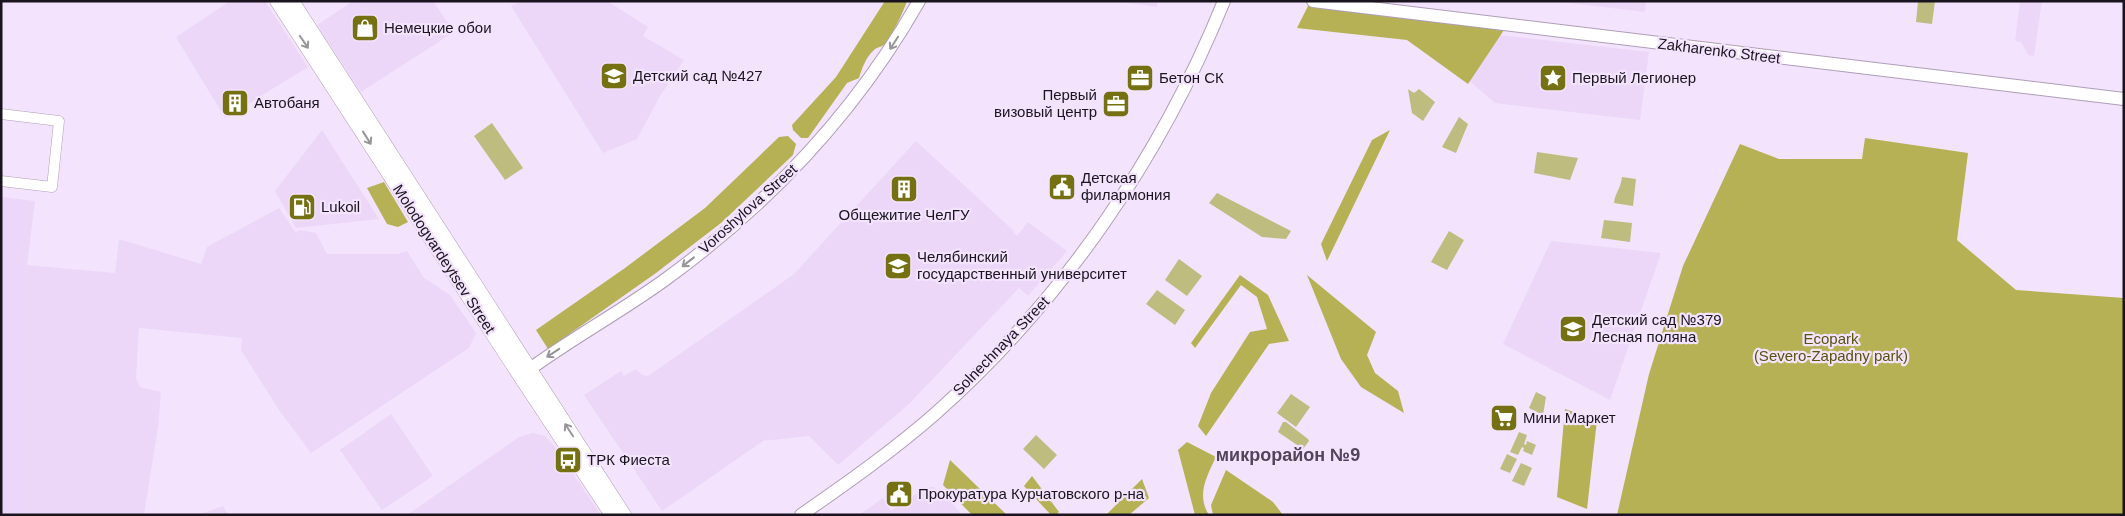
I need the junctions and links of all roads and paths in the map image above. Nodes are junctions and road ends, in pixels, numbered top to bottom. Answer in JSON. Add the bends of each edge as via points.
{"nodes":[{"id":1,"x":277,"y":1,"type":"edge"},
{"id":2,"x":292,"y":1,"type":"edge"},
{"id":3,"x":919,"y":1,"type":"edge"},
{"id":4,"x":1224,"y":1,"type":"edge"},
{"id":5,"x":1314,"y":1,"type":"edge"},
{"id":6,"x":340,"y":85,"type":"junction"},
{"id":7,"x":2124,"y":99,"type":"edge"},
{"id":8,"x":1,"y":114,"type":"edge"},
{"id":9,"x":1,"y":180,"type":"edge"},
{"id":10,"x":525,"y":373,"type":"junction"},
{"id":11,"x":612,"y":515,"type":"edge"},
{"id":12,"x":624,"y":515,"type":"edge"},
{"id":13,"x":801,"y":515,"type":"edge"}],
"edges":[{"from":1,"to":6,"type":"main road","name":"Molodogvardeytsev Street","one_way":true},
{"from":2,"to":6,"type":"main road","name":"Molodogvardeytsev Street"},
{"from":3,"to":10,"type":"street","name":"Voroshylova Street","one_way":true,"via":[[857,96],[765,198],[666,279]]},
{"from":4,"to":13,"type":"street","name":"Solnechnaya Street","via":[[1192,74],[1150,154],[1046,300],[937,412],[858,475]]},
{"from":5,"to":7,"type":"street","name":"Zakharenko Street"},
{"from":6,"to":10,"type":"main road","name":"Molodogvardeytsev Street"},
{"from":8,"to":9,"type":"street","via":[[59,121],[52,187]]},
{"from":10,"to":11,"type":"main road","name":"Molodogvardeytsev Street"},
{"from":12,"to":10,"type":"main road","name":"Molodogvardeytsev Street","one_way":true}]}
